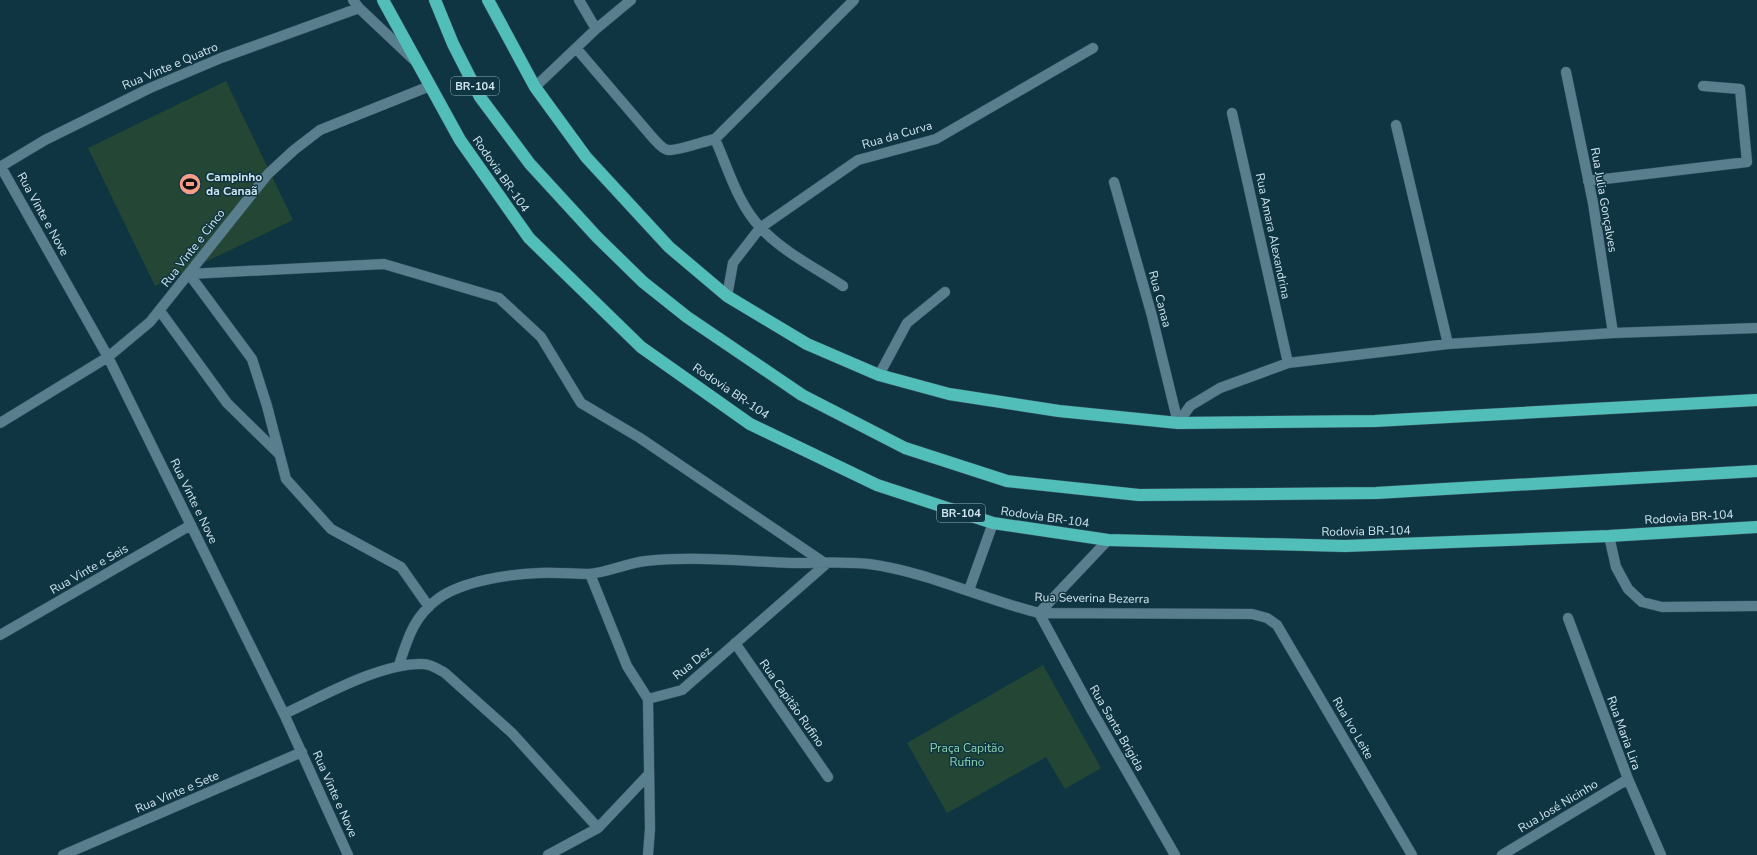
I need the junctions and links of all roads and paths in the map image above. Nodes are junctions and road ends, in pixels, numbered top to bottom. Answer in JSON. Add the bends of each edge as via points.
{"nodes":[{"id":1,"x":353,"y":0,"type":"edge"},
{"id":2,"x":383,"y":0,"type":"edge"},
{"id":3,"x":435,"y":0,"type":"edge"},
{"id":4,"x":488,"y":0,"type":"edge"},
{"id":5,"x":579,"y":0,"type":"edge"},
{"id":6,"x":631,"y":0,"type":"edge"},
{"id":7,"x":854,"y":0,"type":"edge"},
{"id":8,"x":360,"y":8,"type":"junction"},
{"id":9,"x":596,"y":29,"type":"junction"},
{"id":10,"x":576,"y":48,"type":"junction"},
{"id":11,"x":1093,"y":48,"type":"dead end"},
{"id":12,"x":416,"y":62,"type":"junction"},
{"id":13,"x":1566,"y":72,"type":"dead end"},
{"id":14,"x":430,"y":86,"type":"junction"},
{"id":15,"x":1703,"y":86,"type":"dead end"},
{"id":16,"x":535,"y":87,"type":"junction"},
{"id":17,"x":1232,"y":113,"type":"dead end"},
{"id":18,"x":1396,"y":125,"type":"dead end"},
{"id":19,"x":715,"y":139,"type":"junction"},
{"id":20,"x":1,"y":167,"type":"edge"},
{"id":21,"x":1588,"y":181,"type":"junction"},
{"id":22,"x":1114,"y":182,"type":"dead end"},
{"id":23,"x":760,"y":228,"type":"junction"},
{"id":24,"x":189,"y":274,"type":"junction"},
{"id":25,"x":843,"y":286,"type":"dead end"},
{"id":26,"x":945,"y":292,"type":"dead end"},
{"id":27,"x":727,"y":296,"type":"junction"},
{"id":28,"x":160,"y":311,"type":"junction"},
{"id":29,"x":1757,"y":328,"type":"edge"},
{"id":30,"x":1613,"y":333,"type":"junction"},
{"id":31,"x":1448,"y":344,"type":"junction"},
{"id":32,"x":108,"y":357,"type":"junction"},
{"id":33,"x":1288,"y":363,"type":"junction"},
{"id":34,"x":880,"y":375,"type":"junction"},
{"id":35,"x":1757,"y":400,"type":"edge"},
{"id":36,"x":0,"y":423,"type":"edge"},
{"id":37,"x":1178,"y":423,"type":"junction"},
{"id":38,"x":279,"y":454,"type":"junction"},
{"id":39,"x":1757,"y":471,"type":"edge"},
{"id":40,"x":993,"y":523,"type":"junction"},
{"id":41,"x":191,"y":526,"type":"junction"},
{"id":42,"x":1757,"y":527,"type":"edge"},
{"id":43,"x":1609,"y":536,"type":"junction"},
{"id":44,"x":1108,"y":540,"type":"junction"},
{"id":45,"x":826,"y":564,"type":"junction"},
{"id":46,"x":590,"y":574,"type":"junction"},
{"id":47,"x":969,"y":590,"type":"junction"},
{"id":48,"x":1757,"y":606,"type":"edge"},
{"id":49,"x":429,"y":607,"type":"junction"},
{"id":50,"x":1039,"y":613,"type":"junction"},
{"id":51,"x":1267,"y":618,"type":"joint"},
{"id":52,"x":1568,"y":618,"type":"dead end"},
{"id":53,"x":0,"y":635,"type":"edge"},
{"id":54,"x":735,"y":642,"type":"junction"},
{"id":55,"x":399,"y":666,"type":"junction"},
{"id":56,"x":648,"y":699,"type":"junction"},
{"id":57,"x":284,"y":714,"type":"junction"},
{"id":58,"x":302,"y":752,"type":"junction"},
{"id":59,"x":649,"y":774,"type":"junction"},
{"id":60,"x":828,"y":777,"type":"dead end"},
{"id":61,"x":1628,"y":779,"type":"junction"},
{"id":62,"x":598,"y":828,"type":"junction"},
{"id":63,"x":63,"y":855,"type":"edge"},
{"id":64,"x":348,"y":855,"type":"edge"},
{"id":65,"x":548,"y":855,"type":"edge"},
{"id":66,"x":648,"y":855,"type":"edge"},
{"id":67,"x":1175,"y":855,"type":"edge"},
{"id":68,"x":1412,"y":855,"type":"edge"},
{"id":69,"x":1502,"y":855,"type":"edge"},
{"id":70,"x":1661,"y":855,"type":"edge"}],
"edges":[{"from":1,"to":8,"type":"street"},
{"from":2,"to":12,"type":"highway","name":"Rodovia BR-104","number":"BR-104"},
{"from":3,"to":39,"type":"highway","number":"BR-104","via":[[453,44],[480,97],[530,164],[643,282],[687,317],[802,395],[905,448],[1007,481],[1139,495],[1376,493]]},
{"from":4,"to":16,"type":"highway"},
{"from":5,"to":9,"type":"street"},
{"from":6,"to":9,"type":"street"},
{"from":7,"to":19,"type":"street"},
{"from":8,"to":12,"type":"street"},
{"from":8,"to":20,"type":"street","name":"Rua Vinte e Quatro","via":[[222,58],[150,88],[45,140]]},
{"from":9,"to":10,"type":"street"},
{"from":10,"to":16,"type":"street"},
{"from":10,"to":19,"type":"street","via":[[663,147],[668,150],[675,149]]},
{"from":11,"to":23,"type":"street","name":"Rua da Curva","via":[[936,138],[858,160]]},
{"from":12,"to":14,"type":"highway","name":"Rodovia BR-104","number":"BR-104"},
{"from":13,"to":21,"type":"street","name":"Rua Julia Gonçalves"},
{"from":14,"to":24,"type":"street","name":"Rua Vinte e Cinco","via":[[320,130],[294,150],[268,174]]},
{"from":14,"to":40,"type":"highway","name":"Rodovia BR-104","number":"BR-104","via":[[460,140],[529,238],[641,347],[750,424],[877,485]]},
{"from":15,"to":21,"type":"street","via":[[1740,90],[1747,162]]},
{"from":16,"to":27,"type":"highway","via":[[586,157],[669,247]]},
{"from":17,"to":33,"type":"street","name":"Rua Amara Alexandrina"},
{"from":18,"to":31,"type":"street"},
{"from":19,"to":23,"type":"street","via":[[740,196]]},
{"from":20,"to":32,"type":"street","name":"Rua Vinte e Nove"},
{"from":21,"to":30,"type":"street","name":"Rua Julia Gonçalves"},
{"from":22,"to":37,"type":"street","name":"Rua Canaa","via":[[1152,316]]},
{"from":23,"to":25,"type":"street"},
{"from":23,"to":27,"type":"street","name":"Rua da Curva","via":[[733,262]]},
{"from":24,"to":28,"type":"street","name":"Rua Vinte e Cinco"},
{"from":24,"to":38,"type":"street","via":[[252,359],[268,406]]},
{"from":24,"to":45,"type":"street","via":[[384,264],[499,298],[541,336],[581,403],[640,438]]},
{"from":26,"to":34,"type":"street","via":[[907,323]]},
{"from":27,"to":34,"type":"highway","via":[[807,344]]},
{"from":28,"to":32,"type":"street","name":"Rua Vinte e Cinco"},
{"from":28,"to":38,"type":"street","via":[[227,403]]},
{"from":29,"to":30,"type":"street"},
{"from":30,"to":31,"type":"street"},
{"from":31,"to":33,"type":"street"},
{"from":32,"to":36,"type":"street","name":"Rua Vinte e Cinco"},
{"from":32,"to":41,"type":"street","name":"Rua Vinte e Nove"},
{"from":33,"to":37,"type":"street","via":[[1220,388],[1190,406]]},
{"from":34,"to":37,"type":"highway","via":[[949,394],[1059,411]]},
{"from":35,"to":37,"type":"highway","via":[[1375,421]]},
{"from":38,"to":49,"type":"street","via":[[286,479],[331,529],[401,567]]},
{"from":40,"to":44,"type":"highway","name":"Rodovia BR-104","number":"BR-104"},
{"from":40,"to":47,"type":"street"},
{"from":41,"to":53,"type":"street","name":"Rua Vinte e Seis"},
{"from":41,"to":57,"type":"street","name":"Rua Vinte e Nove"},
{"from":42,"to":43,"type":"highway","name":"Rodovia BR-104","number":"BR-104"},
{"from":43,"to":44,"type":"highway","name":"Rodovia BR-104","number":"BR-104","via":[[1345,546]]},
{"from":43,"to":48,"type":"street","via":[[1616,567],[1628,589],[1642,602],[1662,607]]},
{"from":44,"to":50,"type":"street"},
{"from":45,"to":46,"type":"street","name":"Rua Severina Bezerra","via":[[705,559],[646,561]]},
{"from":45,"to":47,"type":"street","name":"Rua Severina Bezerra","via":[[867,564],[908,571]]},
{"from":45,"to":54,"type":"street","name":"Rua Dez"},
{"from":46,"to":49,"type":"street","name":"Rua Severina Bezerra","via":[[538,573],[466,584]]},
{"from":46,"to":56,"type":"street","via":[[627,666]]},
{"from":47,"to":50,"type":"street","name":"Rua Severina Bezerra","via":[[1010,606]]},
{"from":49,"to":55,"type":"street","name":"Rua Severina Bezerra","via":[[418,618],[408,637]]},
{"from":50,"to":51,"type":"street","name":"Rua Severina Bezerra","via":[[1232,613]]},
{"from":50,"to":67,"type":"street","name":"Rua Santa Brigida"},
{"from":51,"to":68,"type":"street","name":"Rua Ivo Leite","via":[[1277,625],[1289,644]]},
{"from":52,"to":61,"type":"street","name":"Rua Maria Lira"},
{"from":54,"to":56,"type":"street","name":"Rua Dez","via":[[682,690]]},
{"from":54,"to":60,"type":"street","name":"Rua Capitão Rufino"},
{"from":55,"to":57,"type":"street","via":[[370,674]]},
{"from":55,"to":62,"type":"street","via":[[423,664],[445,673],[512,733]]},
{"from":56,"to":59,"type":"street"},
{"from":57,"to":58,"type":"street","name":"Rua Vinte e Nove"},
{"from":58,"to":63,"type":"street","name":"Rua Vinte e Sete"},
{"from":58,"to":64,"type":"street","name":"Rua Vinte e Nove"},
{"from":59,"to":62,"type":"street"},
{"from":59,"to":66,"type":"street"},
{"from":61,"to":69,"type":"street","name":"Rua José Nicinho"},
{"from":61,"to":70,"type":"street","name":"Rua Maria Lira"},
{"from":62,"to":65,"type":"street"}]}
